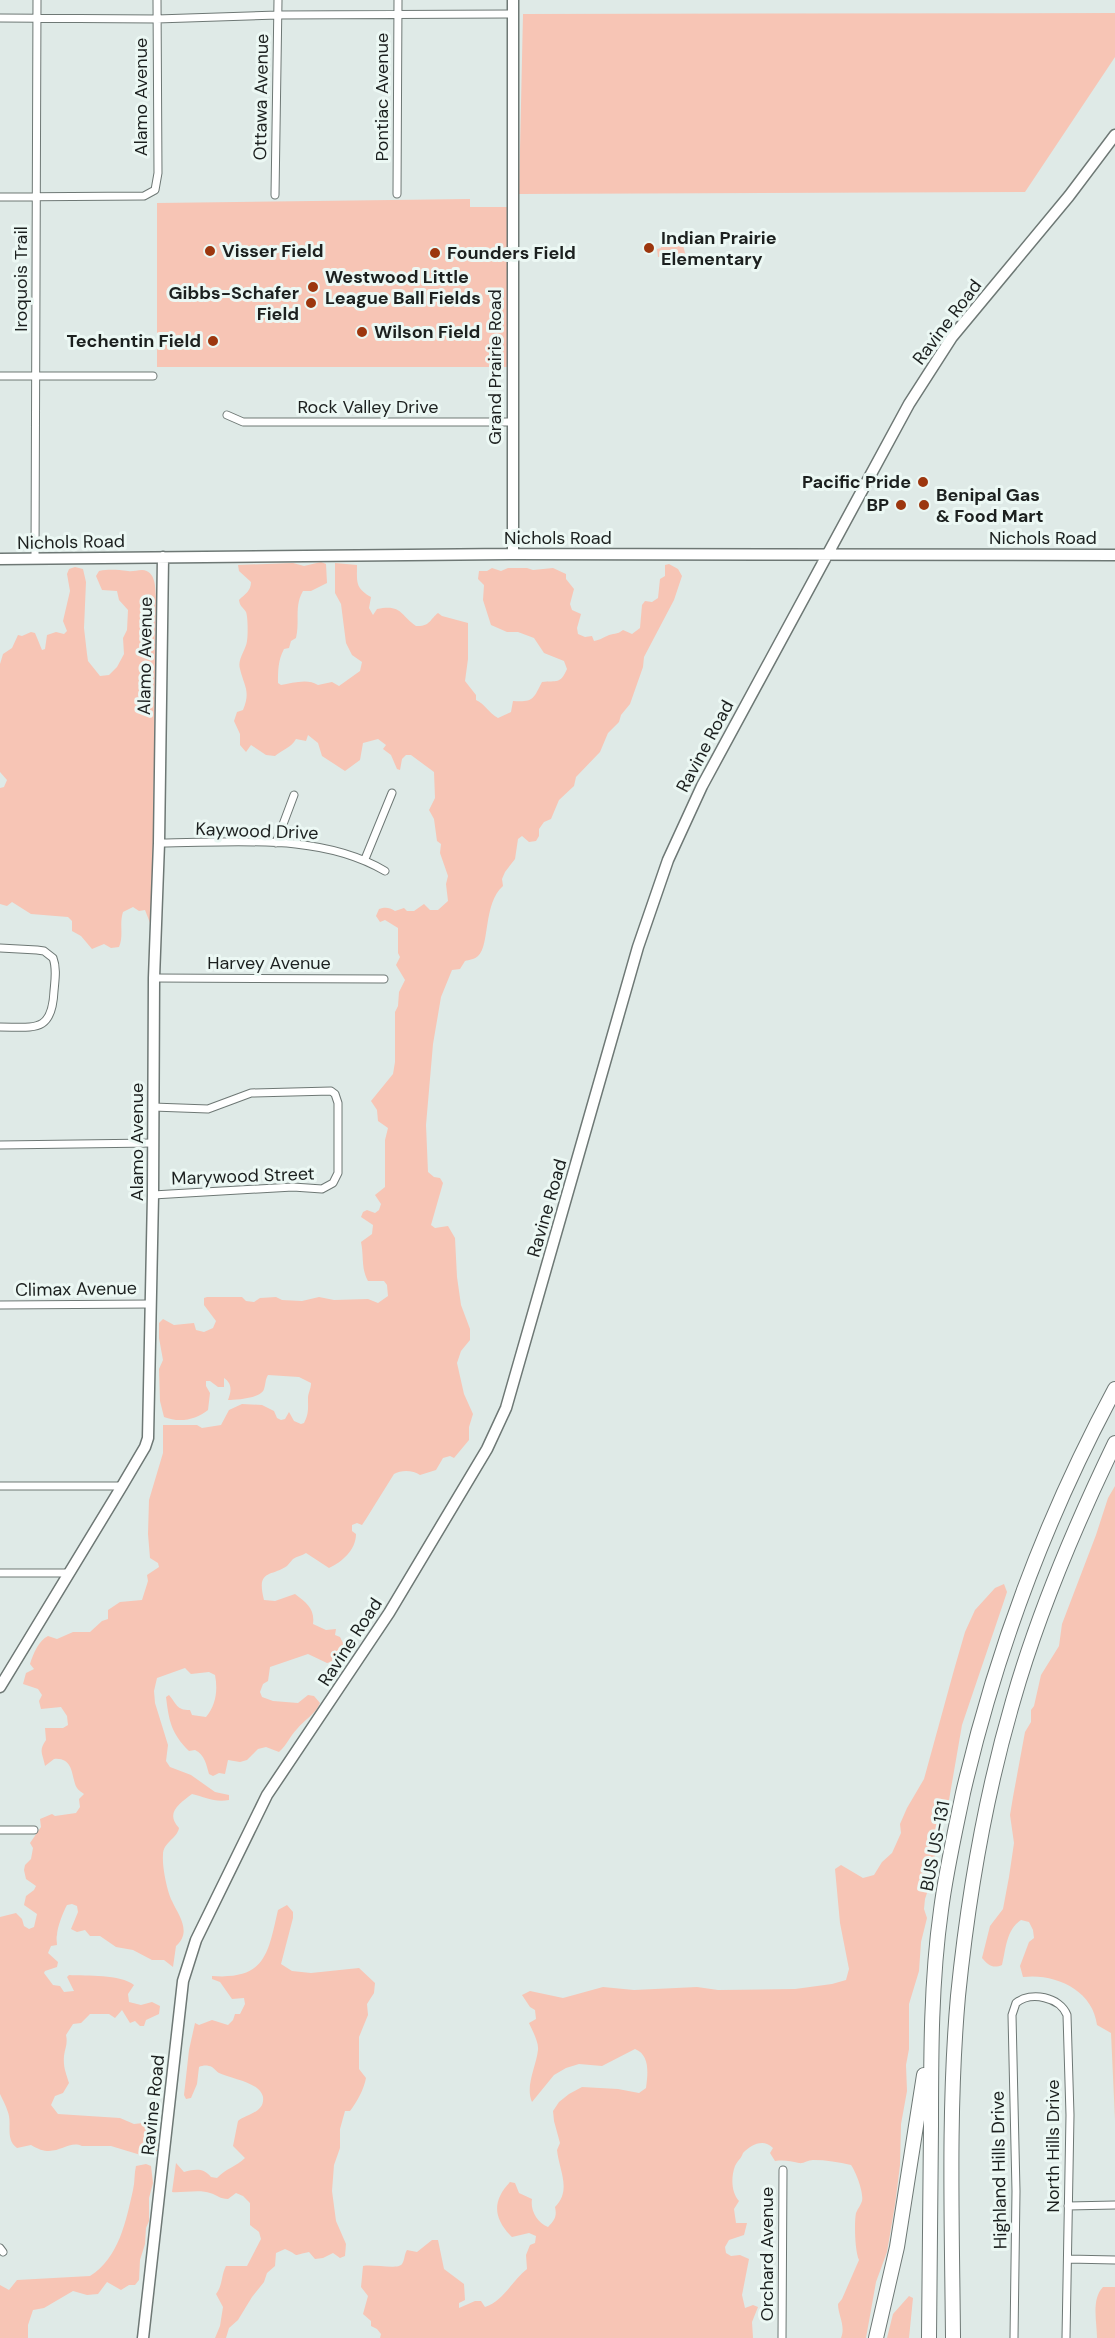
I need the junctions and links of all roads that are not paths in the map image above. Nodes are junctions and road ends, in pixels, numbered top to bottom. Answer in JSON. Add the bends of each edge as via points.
{"nodes":[{"id":1,"x":37,"y":0,"type":"edge"},
{"id":2,"x":157,"y":0,"type":"edge"},
{"id":3,"x":278,"y":0,"type":"edge"},
{"id":4,"x":398,"y":0,"type":"edge"},
{"id":5,"x":513,"y":0,"type":"edge"},
{"id":6,"x":397,"y":14,"type":"junction"},
{"id":7,"x":513,"y":14,"type":"junction"},
{"id":8,"x":278,"y":15,"type":"junction"},
{"id":9,"x":0,"y":18,"type":"edge"},
{"id":10,"x":37,"y":18,"type":"junction"},
{"id":11,"x":157,"y":19,"type":"junction"},
{"id":12,"x":1115,"y":135,"type":"edge"},
{"id":13,"x":397,"y":194,"type":"dead end"},
{"id":14,"x":275,"y":195,"type":"dead end"},
{"id":15,"x":0,"y":197,"type":"edge"},
{"id":16,"x":36,"y":197,"type":"junction"},
{"id":17,"x":0,"y":376,"type":"edge"},
{"id":18,"x":153,"y":376,"type":"dead end"},
{"id":19,"x":35,"y":377,"type":"junction"},
{"id":20,"x":227,"y":415,"type":"dead end"},
{"id":21,"x":512,"y":422,"type":"junction"},
{"id":22,"x":513,"y":554,"type":"junction"},
{"id":23,"x":829,"y":555,"type":"junction"},
{"id":24,"x":1115,"y":555,"type":"edge"},
{"id":25,"x":164,"y":556,"type":"junction"},
{"id":26,"x":0,"y":559,"type":"edge"},
{"id":27,"x":35,"y":559,"type":"junction"},
{"id":28,"x":392,"y":793,"type":"dead end"},
{"id":29,"x":294,"y":795,"type":"dead end"},
{"id":30,"x":159,"y":843,"type":"junction"},
{"id":31,"x":276,"y":843,"type":"junction"},
{"id":32,"x":365,"y":859,"type":"junction"},
{"id":33,"x":385,"y":871,"type":"dead end"},
{"id":34,"x":0,"y":948,"type":"edge"},
{"id":35,"x":154,"y":978,"type":"junction"},
{"id":36,"x":384,"y":979,"type":"dead end"},
{"id":37,"x":0,"y":1027,"type":"edge"},
{"id":38,"x":153,"y":1107,"type":"junction"},
{"id":39,"x":153,"y":1143,"type":"junction"},
{"id":40,"x":0,"y":1145,"type":"edge"},
{"id":41,"x":153,"y":1195,"type":"junction"},
{"id":42,"x":152,"y":1304,"type":"junction"},
{"id":43,"x":0,"y":1305,"type":"edge"},
{"id":44,"x":1115,"y":1389,"type":"edge"},
{"id":45,"x":1115,"y":1443,"type":"edge"},
{"id":46,"x":0,"y":1486,"type":"edge"},
{"id":47,"x":122,"y":1486,"type":"junction"},
{"id":48,"x":0,"y":1573,"type":"edge"},
{"id":49,"x":68,"y":1573,"type":"junction"},
{"id":50,"x":0,"y":1687,"type":"edge"},
{"id":51,"x":0,"y":1830,"type":"edge"},
{"id":52,"x":34,"y":1830,"type":"dead end"},
{"id":53,"x":1016,"y":2003,"type":"joint"},
{"id":54,"x":931,"y":2028,"type":"junction"},
{"id":55,"x":783,"y":2170,"type":"dead end"},
{"id":56,"x":1115,"y":2205,"type":"edge"},
{"id":57,"x":1068,"y":2206,"type":"junction"},
{"id":58,"x":1068,"y":2259,"type":"junction"},
{"id":59,"x":1115,"y":2260,"type":"edge"},
{"id":60,"x":143,"y":2338,"type":"edge"},
{"id":61,"x":782,"y":2338,"type":"edge"},
{"id":62,"x":876,"y":2338,"type":"edge"},
{"id":63,"x":930,"y":2338,"type":"edge"},
{"id":64,"x":952,"y":2338,"type":"edge"},
{"id":65,"x":1014,"y":2338,"type":"edge"},
{"id":66,"x":1066,"y":2338,"type":"edge"}],
"edges":[{"from":1,"to":10,"type":"street","name":"Iroquois Trail"},
{"from":2,"to":11,"type":"street","name":"Alamo Avenue"},
{"from":3,"to":8,"type":"street","name":"Ottawa Avenue"},
{"from":4,"to":6,"type":"street","name":"Pontiac Avenue"},
{"from":5,"to":7,"type":"street","name":"Grand Prairie Road"},
{"from":6,"to":7,"type":"street"},
{"from":6,"to":8,"type":"street"},
{"from":6,"to":13,"type":"street","name":"Pontiac Avenue"},
{"from":7,"to":21,"type":"street","name":"Grand Prairie Road"},
{"from":8,"to":11,"type":"street"},
{"from":8,"to":14,"type":"street","name":"Ottawa Avenue"},
{"from":9,"to":10,"type":"street"},
{"from":10,"to":11,"type":"street"},
{"from":10,"to":16,"type":"street","name":"Iroquois Trail"},
{"from":11,"to":16,"type":"street","name":"Alamo Avenue","via":[[156,188],[144,196]]},
{"from":12,"to":23,"type":"street","name":"Ravine Road","via":[[952,337],[892,434]]},
{"from":15,"to":16,"type":"street"},
{"from":16,"to":19,"type":"street","name":"Iroquois Trail"},
{"from":17,"to":19,"type":"street"},
{"from":18,"to":19,"type":"street"},
{"from":19,"to":27,"type":"street","name":"Iroquois Trail"},
{"from":20,"to":21,"type":"street","name":"Rock Valley Drive","via":[[243,422]]},
{"from":21,"to":22,"type":"street","name":"Grand Prairie Road"},
{"from":22,"to":23,"type":"street","name":"Nichols Road"},
{"from":22,"to":25,"type":"street","name":"Nichols Road"},
{"from":23,"to":24,"type":"street","name":"Nichols Road"},
{"from":23,"to":60,"type":"street","name":"Ravine Road","via":[[707,777],[659,884],[506,1408],[487,1449],[390,1613],[267,1796],[192,1951],[183,1981]]},
{"from":25,"to":27,"type":"street","name":"Nichols Road"},
{"from":25,"to":30,"type":"street","name":"Alamo Avenue"},
{"from":26,"to":27,"type":"street","name":"Nichols Road"},
{"from":28,"to":32,"type":"street"},
{"from":29,"to":31,"type":"street"},
{"from":30,"to":31,"type":"street","name":"Kaywood Drive"},
{"from":30,"to":35,"type":"street","name":"Alamo Avenue"},
{"from":31,"to":32,"type":"street","name":"Kaywood Drive","via":[[327,849]]},
{"from":32,"to":33,"type":"street","name":"Kaywood Drive"},
{"from":34,"to":37,"type":"street","via":[[37,950],[50,954],[55,963],[54,1003],[47,1021],[37,1026]]},
{"from":35,"to":36,"type":"street","name":"Harvey Avenue"},
{"from":35,"to":38,"type":"street","name":"Alamo Avenue"},
{"from":38,"to":39,"type":"street","name":"Alamo Avenue"},
{"from":38,"to":41,"type":"street","name":"Marywood Street","via":[[208,1109],[235,1097],[265,1091],[333,1093],[338,1103],[338,1173],[333,1183],[322,1189],[293,1187]]},
{"from":39,"to":40,"type":"street"},
{"from":39,"to":41,"type":"street","name":"Alamo Avenue"},
{"from":41,"to":42,"type":"street","name":"Alamo Avenue"},
{"from":42,"to":43,"type":"street","name":"Climax Avenue"},
{"from":42,"to":47,"type":"street","name":"Alamo Avenue","via":[[148,1438]]},
{"from":44,"to":54,"type":"highway","name":"BUS US-131","via":[[1037,1553],[988,1694],[941,1910]]},
{"from":45,"to":64,"type":"highway","via":[[1065,1554],[1013,1700],[968,1910],[955,2037]]},
{"from":46,"to":47,"type":"street"},
{"from":47,"to":49,"type":"street","name":"Alamo Avenue"},
{"from":48,"to":49,"type":"street"},
{"from":49,"to":50,"type":"street","name":"Alamo Avenue"},
{"from":51,"to":52,"type":"street"},
{"from":53,"to":57,"type":"street","name":"North Hills Drive","via":[[1028,1998],[1052,1999],[1066,2015]]},
{"from":53,"to":65,"type":"street","name":"Highland Hills Drive","via":[[1012,2015]]},
{"from":54,"to":62,"type":"highway","via":[[904,2204]]},
{"from":54,"to":63,"type":"highway","name":"BUS US-131"},
{"from":55,"to":61,"type":"street","name":"Orchard Avenue"},
{"from":56,"to":57,"type":"street"},
{"from":57,"to":58,"type":"street","name":"North Hills Drive"},
{"from":58,"to":59,"type":"street"},
{"from":58,"to":66,"type":"street","name":"North Hills Drive"}]}
